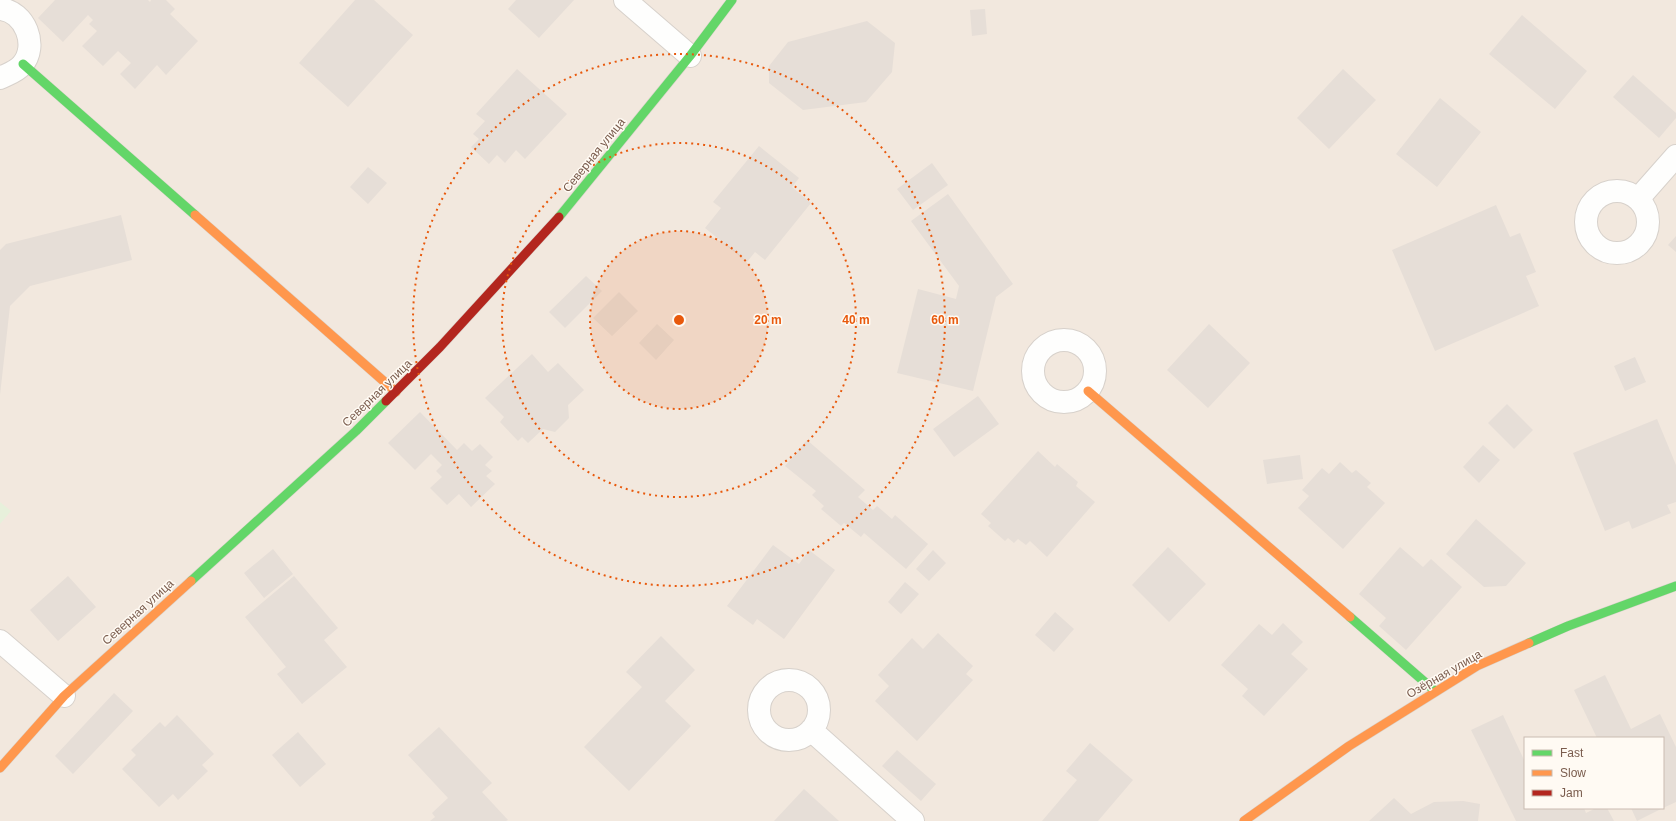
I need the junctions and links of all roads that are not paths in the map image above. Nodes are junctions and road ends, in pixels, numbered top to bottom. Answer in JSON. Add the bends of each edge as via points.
{"nodes":[{"id":1,"x":624,"y":0,"type":"edge"},
{"id":2,"x":732,"y":0,"type":"edge"},
{"id":3,"x":0,"y":10,"type":"edge"},
{"id":4,"x":690,"y":56,"type":"junction"},
{"id":5,"x":23,"y":64,"type":"junction"},
{"id":6,"x":0,"y":78,"type":"edge"},
{"id":7,"x":1676,"y":156,"type":"edge"},
{"id":8,"x":1638,"y":199,"type":"dead end"},
{"id":9,"x":1088,"y":391,"type":"dead end"},
{"id":10,"x":396,"y":392,"type":"junction"},
{"id":11,"x":1676,"y":586,"type":"edge"},
{"id":12,"x":0,"y":641,"type":"edge"},
{"id":13,"x":1435,"y":691,"type":"junction"},
{"id":14,"x":64,"y":696,"type":"junction"},
{"id":15,"x":811,"y":730,"type":"dead end"},
{"id":16,"x":0,"y":768,"type":"edge"},
{"id":17,"x":913,"y":821,"type":"edge"},
{"id":18,"x":1244,"y":821,"type":"edge"}],
"edges":[{"from":1,"to":4,"type":"street"},
{"from":2,"to":4,"type":"street","name":"Северная улица"},
{"from":3,"to":5,"type":"street","via":[[16,16],[25,26],[29,38],[29,52]]},
{"from":4,"to":10,"type":"street","name":"Северная улица","via":[[546,232]]},
{"from":5,"to":6,"type":"street","via":[[13,73]]},
{"from":5,"to":10,"type":"street"},
{"from":7,"to":8,"type":"street"},
{"from":9,"to":13,"type":"street"},
{"from":10,"to":14,"type":"street","name":"Северная улица"},
{"from":11,"to":13,"type":"street","name":"Озёрная улица","via":[[1521,646],[1477,666]]},
{"from":12,"to":14,"type":"street"},
{"from":13,"to":18,"type":"street","name":"Озёрная улица","via":[[1349,746]]},
{"from":14,"to":16,"type":"street","name":"Северная улица"},
{"from":15,"to":17,"type":"street"}]}
